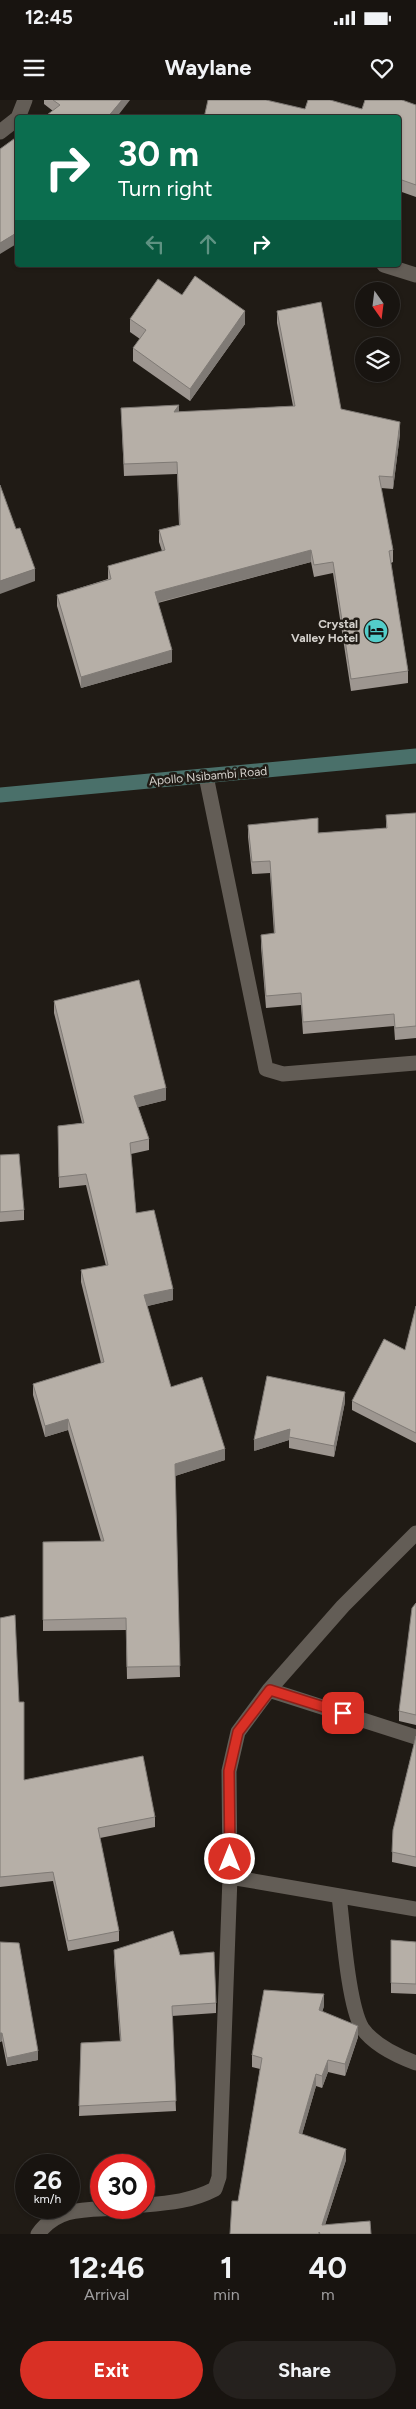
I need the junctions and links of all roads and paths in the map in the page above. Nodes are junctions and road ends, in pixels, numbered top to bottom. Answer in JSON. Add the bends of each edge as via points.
{"nodes":[{"id":1,"x":25,"y":100,"type":"edge"},
{"id":2,"x":20,"y":115,"type":"edge"},
{"id":3,"x":15,"y":120,"type":"edge"},
{"id":4,"x":0,"y":132,"type":"edge"},
{"id":5,"x":390,"y":267,"type":"edge"},
{"id":6,"x":416,"y":275,"type":"edge"},
{"id":7,"x":416,"y":755,"type":"edge"},
{"id":8,"x":206,"y":776,"type":"junction"},
{"id":9,"x":0,"y":795,"type":"edge"},
{"id":10,"x":416,"y":1063,"type":"edge"},
{"id":11,"x":416,"y":1534,"type":"edge"},
{"id":12,"x":270,"y":1690,"type":"junction"},
{"id":13,"x":416,"y":1737,"type":"edge"},
{"id":14,"x":230,"y":1877,"type":"junction"},
{"id":15,"x":339,"y":1896,"type":"junction"},
{"id":16,"x":416,"y":1910,"type":"edge"},
{"id":17,"x":416,"y":2063,"type":"edge"},
{"id":18,"x":155,"y":2204,"type":"edge"},
{"id":19,"x":90,"y":2211,"type":"edge"},
{"id":20,"x":38,"y":2234,"type":"edge"}],
"edges":[{"from":1,"to":2,"type":"street"},
{"from":3,"to":4,"type":"street"},
{"from":5,"to":6,"type":"street"},
{"from":7,"to":8,"type":"street","name":"Apollo Nsibambi Road"},
{"from":8,"to":9,"type":"street","name":"Apollo Nsibambi Road"},
{"from":8,"to":10,"type":"street","via":[[266,1069],[283,1074]]},
{"from":11,"to":12,"type":"street","via":[[343,1606]]},
{"from":12,"to":13,"type":"street"},
{"from":12,"to":14,"type":"street","via":[[238,1732],[229,1771]]},
{"from":14,"to":15,"type":"street"},
{"from":14,"to":18,"type":"street","via":[[219,2177],[215,2189],[198,2198]]},
{"from":15,"to":16,"type":"street"},
{"from":15,"to":17,"type":"street","via":[[356,2013],[363,2028],[394,2054]]},
{"from":19,"to":20,"type":"street","via":[[64,2213],[46,2222]]}]}
